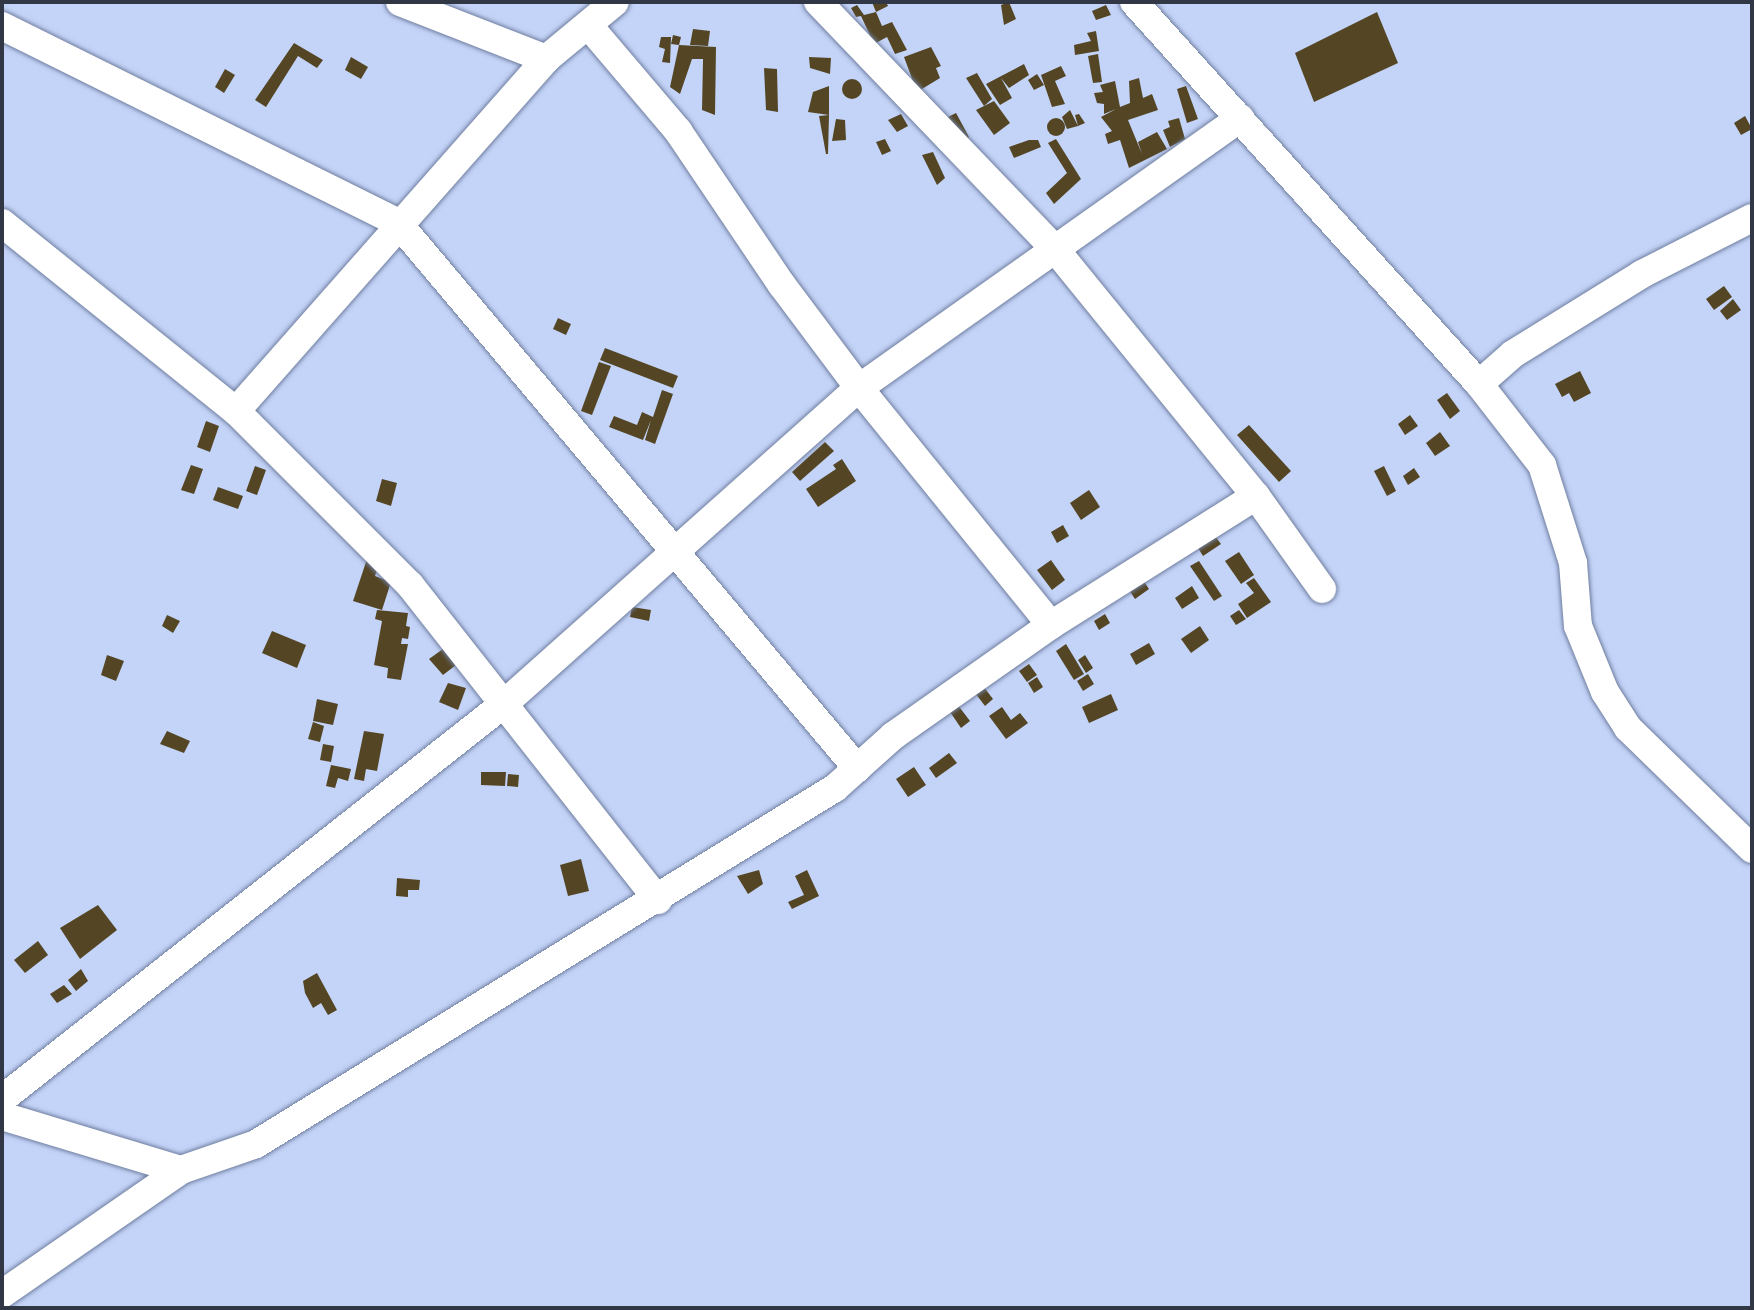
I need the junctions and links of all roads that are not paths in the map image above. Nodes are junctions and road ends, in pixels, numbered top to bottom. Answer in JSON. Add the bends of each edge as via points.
{"nodes":[{"id":1,"x":400,"y":2,"type":"edge"},
{"id":2,"x":615,"y":2,"type":"edge"},
{"id":3,"x":818,"y":2,"type":"edge"},
{"id":4,"x":1134,"y":2,"type":"edge"},
{"id":5,"x":2,"y":26,"type":"edge"},
{"id":6,"x":589,"y":26,"type":"junction"},
{"id":7,"x":547,"y":59,"type":"junction"},
{"id":8,"x":1240,"y":118,"type":"junction"},
{"id":9,"x":1752,"y":218,"type":"edge"},
{"id":10,"x":2,"y":223,"type":"edge"},
{"id":11,"x":398,"y":223,"type":"junction"},
{"id":12,"x":1055,"y":249,"type":"junction"},
{"id":13,"x":1479,"y":384,"type":"junction"},
{"id":14,"x":859,"y":388,"type":"junction"},
{"id":15,"x":236,"y":411,"type":"junction"},
{"id":16,"x":1256,"y":496,"type":"junction"},
{"id":17,"x":676,"y":554,"type":"junction"},
{"id":18,"x":1322,"y":589,"type":"dead end"},
{"id":19,"x":1051,"y":625,"type":"junction"},
{"id":20,"x":505,"y":703,"type":"junction"},
{"id":21,"x":858,"y":768,"type":"junction"},
{"id":22,"x":1752,"y":849,"type":"edge"},
{"id":23,"x":657,"y":900,"type":"junction"},
{"id":24,"x":2,"y":1099,"type":"edge"},
{"id":25,"x":2,"y":1116,"type":"edge"},
{"id":26,"x":181,"y":1170,"type":"junction"},
{"id":27,"x":2,"y":1294,"type":"edge"}],
"edges":[{"from":1,"to":7,"type":"street"},
{"from":2,"to":6,"type":"street"},
{"from":3,"to":12,"type":"street"},
{"from":4,"to":8,"type":"street"},
{"from":5,"to":11,"type":"street"},
{"from":6,"to":7,"type":"street"},
{"from":6,"to":14,"type":"street","via":[[678,131],[782,285]]},
{"from":7,"to":11,"type":"street"},
{"from":8,"to":12,"type":"street"},
{"from":8,"to":13,"type":"street"},
{"from":9,"to":13,"type":"street","via":[[1642,274],[1513,355]]},
{"from":10,"to":15,"type":"street"},
{"from":11,"to":15,"type":"street"},
{"from":11,"to":17,"type":"street"},
{"from":12,"to":14,"type":"street"},
{"from":12,"to":16,"type":"street"},
{"from":13,"to":22,"type":"street","via":[[1542,465],[1573,564],[1578,626],[1605,692],[1628,728]]},
{"from":14,"to":17,"type":"street"},
{"from":14,"to":19,"type":"street"},
{"from":15,"to":20,"type":"street","via":[[410,585]]},
{"from":16,"to":18,"type":"street"},
{"from":16,"to":19,"type":"street"},
{"from":17,"to":20,"type":"street"},
{"from":17,"to":21,"type":"street"},
{"from":19,"to":21,"type":"street","via":[[893,736]]},
{"from":20,"to":23,"type":"street"},
{"from":20,"to":24,"type":"street"},
{"from":21,"to":23,"type":"street","via":[[835,788]]},
{"from":23,"to":26,"type":"street","via":[[256,1144]]},
{"from":25,"to":26,"type":"street"},
{"from":26,"to":27,"type":"street"}]}
